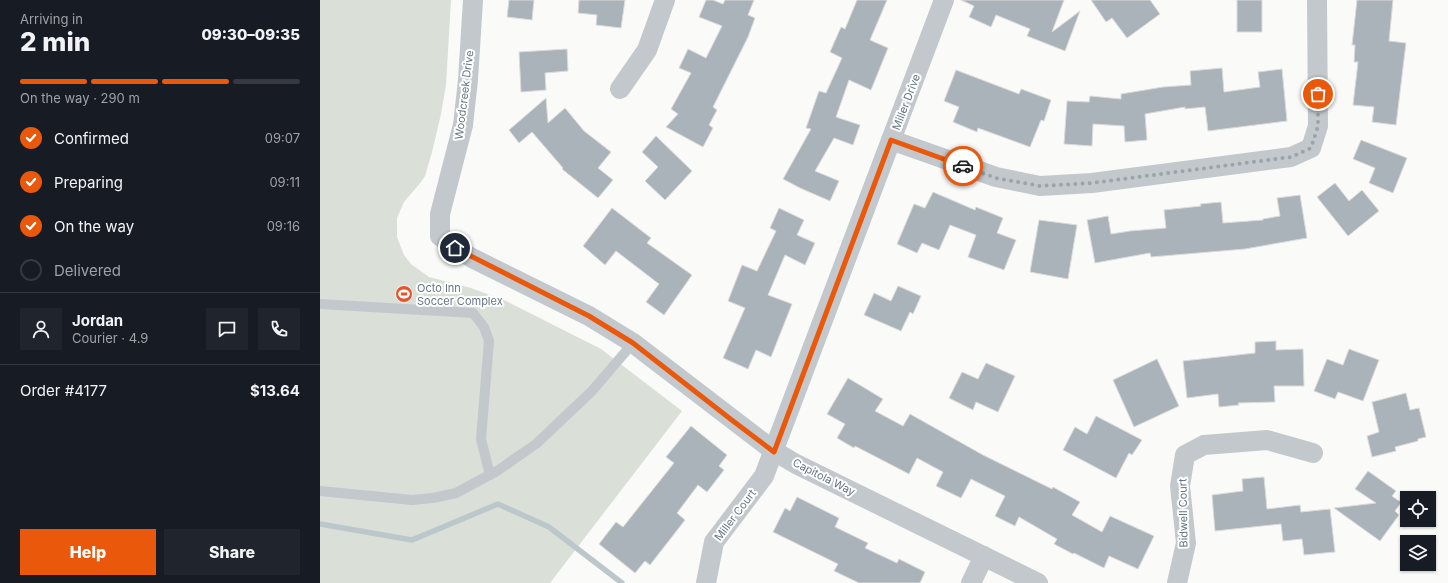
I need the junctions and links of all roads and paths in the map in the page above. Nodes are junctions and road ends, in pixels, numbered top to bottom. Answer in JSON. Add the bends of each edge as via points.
{"nodes":[{"id":1,"x":473,"y":0,"type":"edge"},
{"id":2,"x":665,"y":0,"type":"edge"},
{"id":3,"x":944,"y":0,"type":"edge"},
{"id":4,"x":1317,"y":0,"type":"edge"},
{"id":5,"x":620,"y":89,"type":"dead end"},
{"id":6,"x":891,"y":140,"type":"junction"},
{"id":7,"x":440,"y":236,"type":"joint"},
{"id":8,"x":320,"y":304,"type":"edge"},
{"id":9,"x":633,"y":343,"type":"junction"},
{"id":10,"x":774,"y":452,"type":"junction"},
{"id":11,"x":1313,"y":453,"type":"dead end"},
{"id":12,"x":490,"y":475,"type":"junction"},
{"id":13,"x":320,"y":491,"type":"edge"},
{"id":14,"x":984,"y":556,"type":"junction"},
{"id":15,"x":706,"y":583,"type":"edge"},
{"id":16,"x":971,"y":583,"type":"edge"},
{"id":17,"x":1038,"y":583,"type":"edge"},
{"id":18,"x":1177,"y":583,"type":"edge"}],
"edges":[{"from":1,"to":7,"type":"street","name":"Woodcreek Drive","via":[[463,124],[440,214]]},
{"from":2,"to":5,"type":"street","via":[[647,50]]},
{"from":3,"to":6,"type":"street","name":"Miller Drive"},
{"from":4,"to":6,"type":"street","via":[[1318,126],[1311,148],[1291,157],[1092,183],[1040,186],[996,178]]},
{"from":6,"to":10,"type":"street","name":"Miller Drive"},
{"from":7,"to":9,"type":"street","name":"Capitola Way","via":[[472,258],[589,316]]},
{"from":8,"to":12,"type":"lane","via":[[473,313],[479,318],[490,341],[480,438]]},
{"from":9,"to":10,"type":"street","name":"Capitola Way"},
{"from":9,"to":12,"type":"lane","via":[[592,391],[560,422],[536,444]]},
{"from":10,"to":14,"type":"street","name":"Capitola Way"},
{"from":10,"to":15,"type":"street","name":"Miller Court","via":[[764,476],[714,542]]},
{"from":11,"to":18,"type":"street","name":"Bidwell Court","via":[[1267,440],[1204,445],[1185,455],[1180,486],[1186,543]]},
{"from":12,"to":13,"type":"lane","via":[[456,493],[412,500]]},
{"from":14,"to":16,"type":"street"},
{"from":14,"to":17,"type":"street","name":"Capitola Way"}]}
